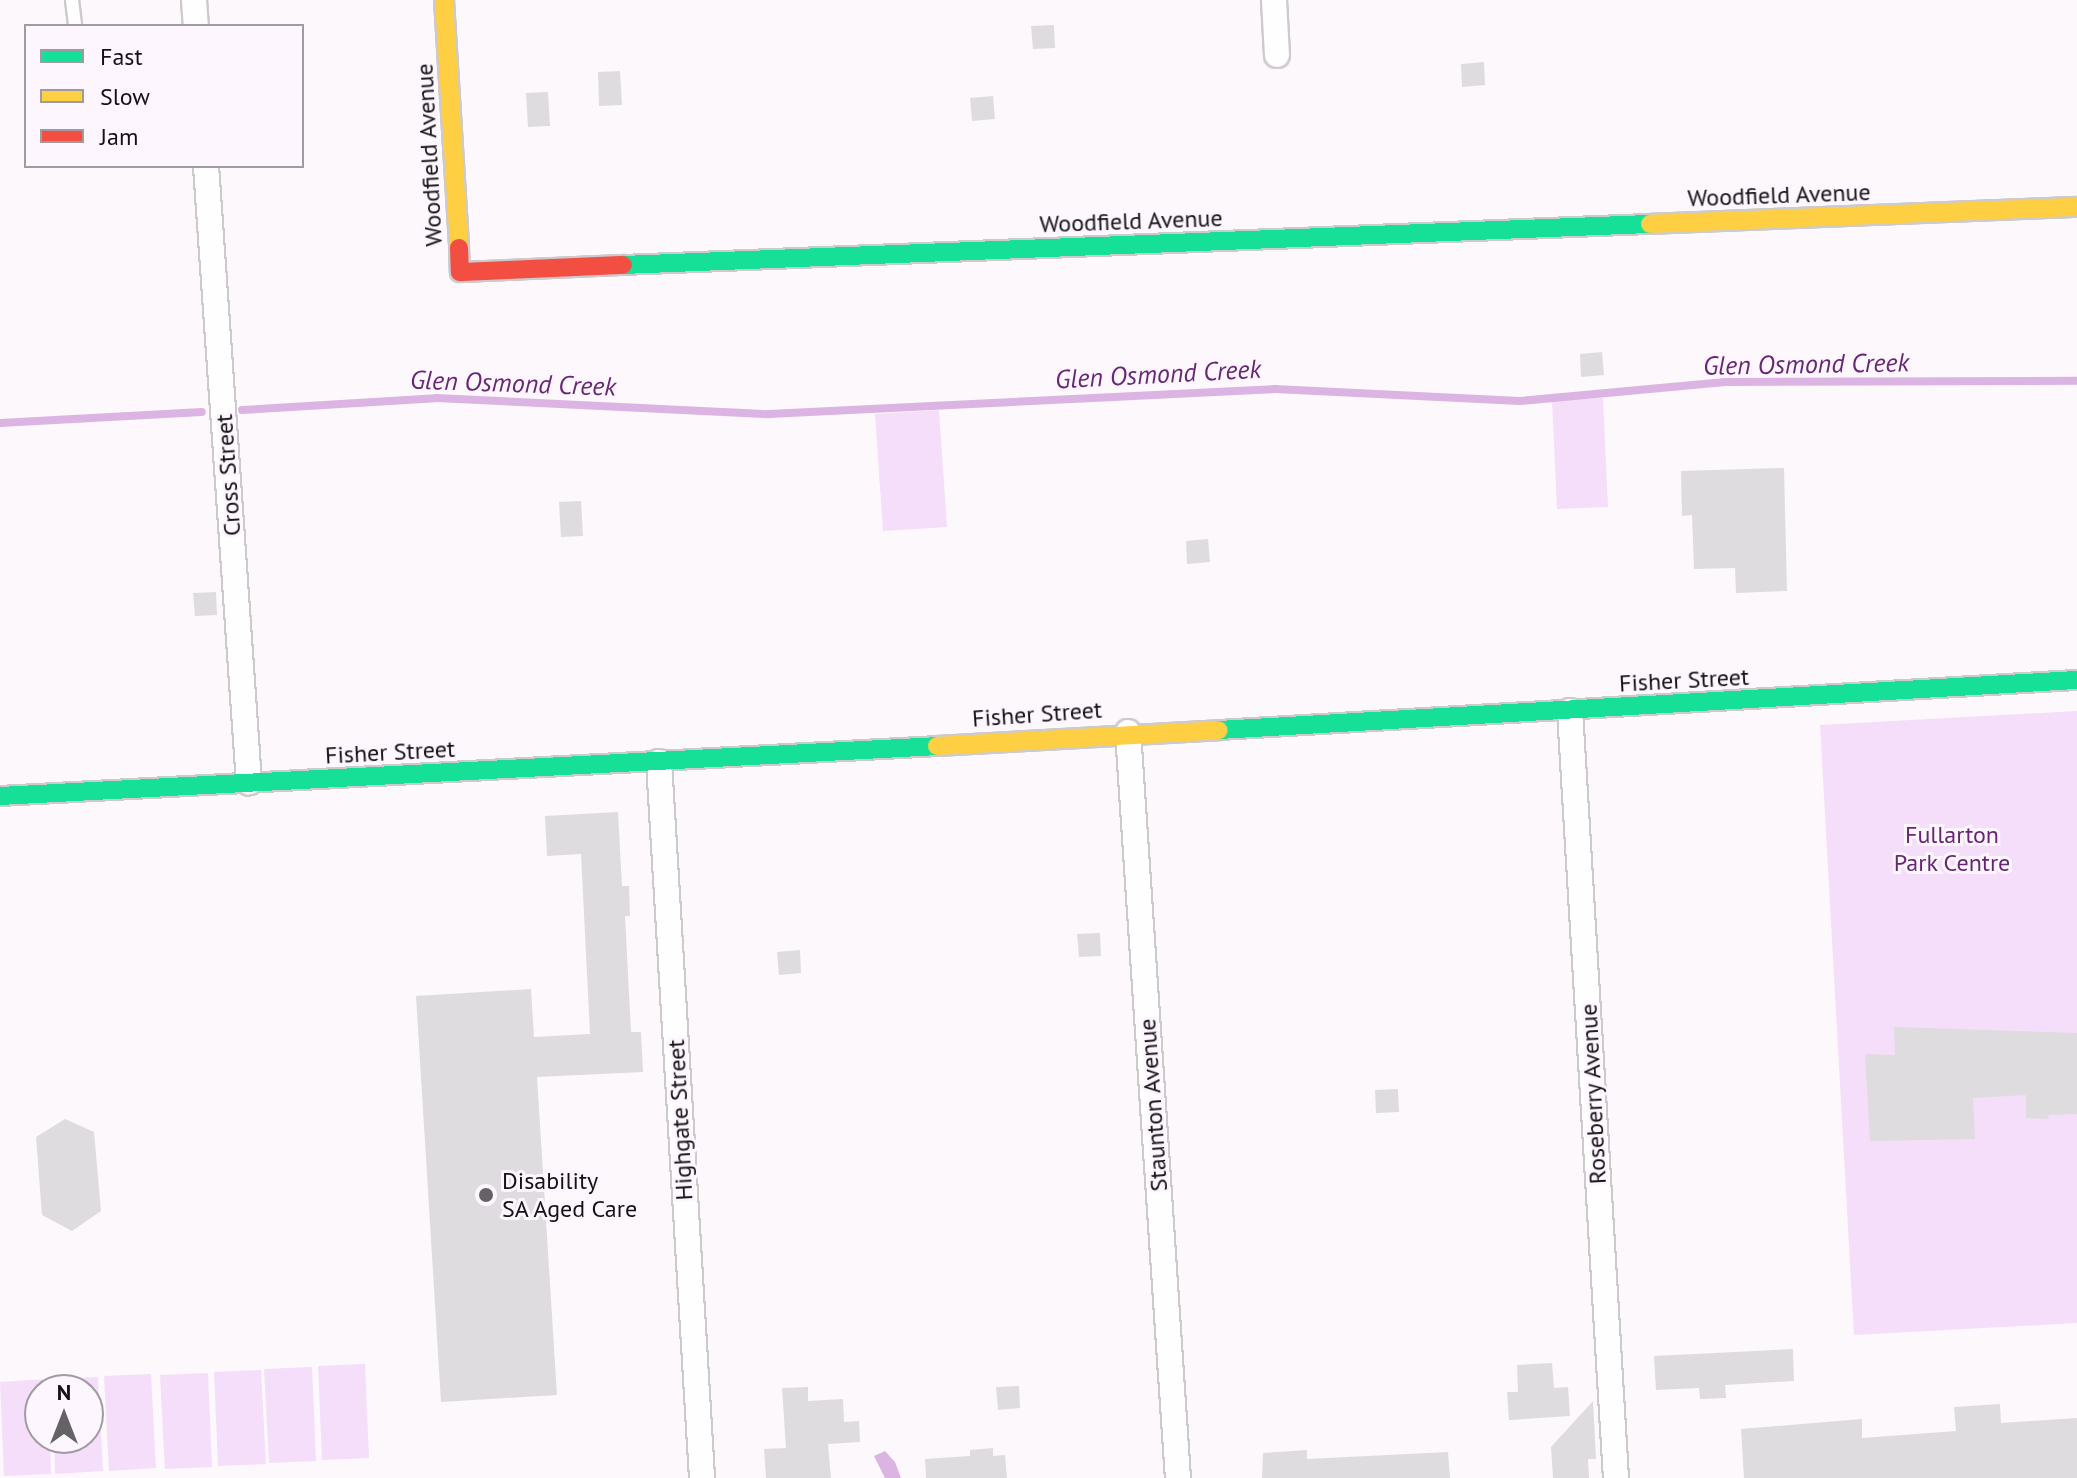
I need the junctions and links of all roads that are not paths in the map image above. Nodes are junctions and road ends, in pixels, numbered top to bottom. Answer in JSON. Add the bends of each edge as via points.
{"nodes":[{"id":1,"x":72,"y":0,"type":"edge"},
{"id":2,"x":194,"y":0,"type":"edge"},
{"id":3,"x":444,"y":0,"type":"edge"},
{"id":4,"x":1274,"y":0,"type":"edge"},
{"id":5,"x":75,"y":24,"type":"edge"},
{"id":6,"x":196,"y":24,"type":"edge"},
{"id":7,"x":1277,"y":55,"type":"dead end"},
{"id":8,"x":206,"y":168,"type":"edge"},
{"id":9,"x":2077,"y":207,"type":"edge"},
{"id":10,"x":2077,"y":680,"type":"edge"},
{"id":11,"x":1570,"y":711,"type":"junction"},
{"id":12,"x":1128,"y":732,"type":"junction"},
{"id":13,"x":659,"y":762,"type":"junction"},
{"id":14,"x":249,"y":783,"type":"junction"},
{"id":15,"x":0,"y":796,"type":"edge"},
{"id":16,"x":702,"y":1478,"type":"edge"},
{"id":17,"x":1178,"y":1478,"type":"edge"},
{"id":18,"x":1616,"y":1478,"type":"edge"}],
"edges":[{"from":1,"to":5,"type":"lane"},
{"from":2,"to":6,"type":"street"},
{"from":3,"to":9,"type":"street","name":"Woodfield Avenue","via":[[460,272]]},
{"from":4,"to":7,"type":"street"},
{"from":8,"to":14,"type":"street","name":"Cross Street"},
{"from":10,"to":11,"type":"street","name":"Fisher Street"},
{"from":11,"to":12,"type":"street","name":"Fisher Street"},
{"from":11,"to":18,"type":"street","name":"Roseberry Avenue"},
{"from":12,"to":13,"type":"street","name":"Fisher Street"},
{"from":12,"to":17,"type":"street","name":"Staunton Avenue"},
{"from":13,"to":14,"type":"street","name":"Fisher Street"},
{"from":13,"to":16,"type":"street","name":"Highgate Street"},
{"from":14,"to":15,"type":"street","name":"Fisher Street"}]}
